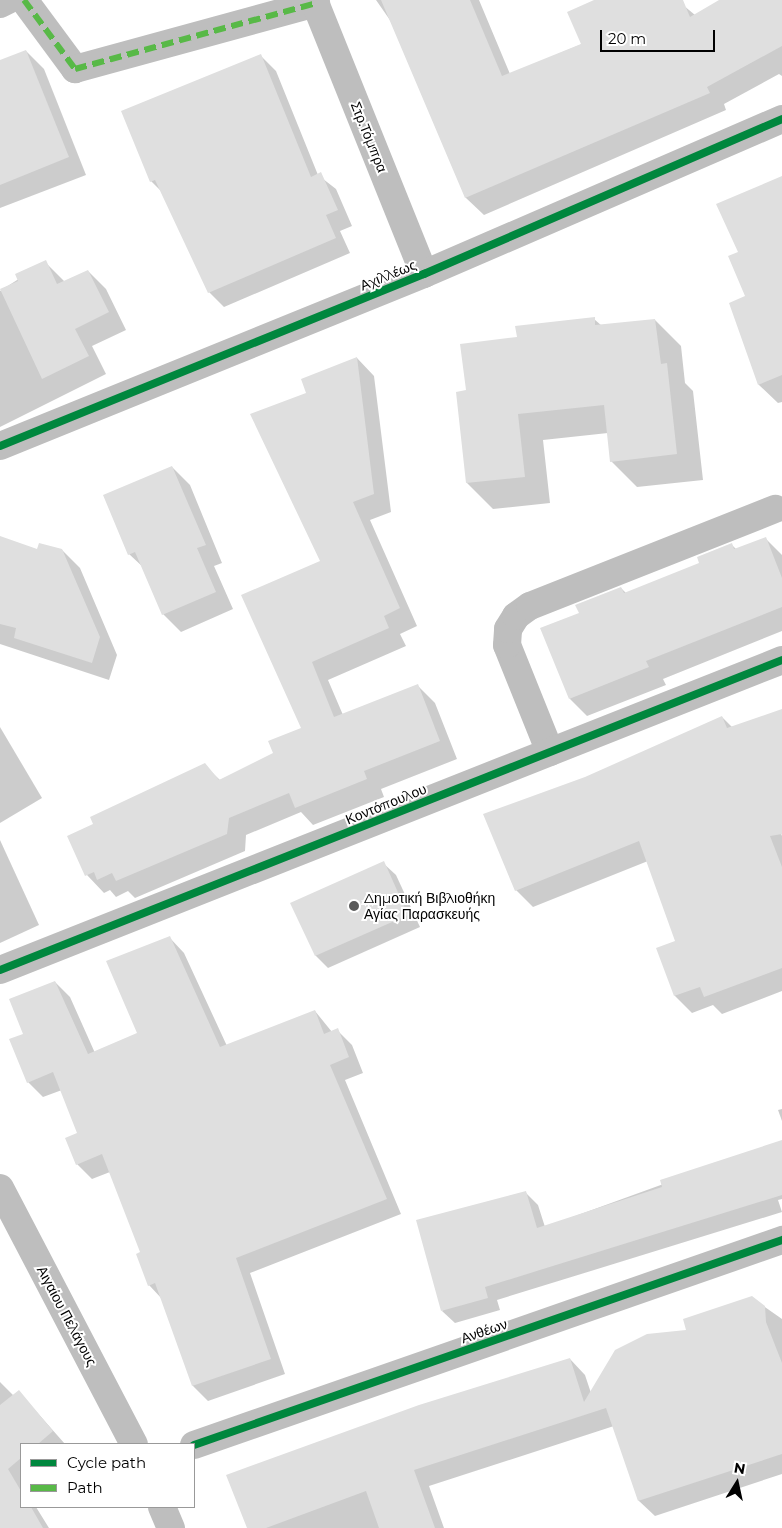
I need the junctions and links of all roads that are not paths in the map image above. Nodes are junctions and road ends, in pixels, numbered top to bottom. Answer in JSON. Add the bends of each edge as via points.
{"nodes":[{"id":1,"x":8,"y":0,"type":"edge"},
{"id":2,"x":24,"y":0,"type":"edge"},
{"id":3,"x":315,"y":2,"type":"edge"},
{"id":4,"x":0,"y":4,"type":"edge"},
{"id":5,"x":782,"y":119,"type":"edge"},
{"id":6,"x":424,"y":274,"type":"junction"},
{"id":7,"x":0,"y":446,"type":"edge"},
{"id":8,"x":775,"y":509,"type":"dead end"},
{"id":9,"x":782,"y":660,"type":"edge"},
{"id":10,"x":550,"y":752,"type":"junction"},
{"id":11,"x":0,"y":970,"type":"edge"},
{"id":12,"x":0,"y":1188,"type":"edge"},
{"id":13,"x":782,"y":1240,"type":"edge"},
{"id":14,"x":133,"y":1443,"type":"edge"},
{"id":15,"x":195,"y":1445,"type":"edge"},
{"id":16,"x":162,"y":1508,"type":"edge"},
{"id":17,"x":172,"y":1528,"type":"edge"}],
"edges":[{"from":1,"to":4,"type":"street"},
{"from":2,"to":3,"type":"street","via":[[75,70]]},
{"from":3,"to":6,"type":"street","name":"Στρ.Τόμπρα"},
{"from":5,"to":6,"type":"street","name":"Αχιλλέως"},
{"from":6,"to":7,"type":"street","name":"Αχιλλέως"},
{"from":8,"to":10,"type":"street","via":[[530,606],[516,616],[508,629],[507,645]]},
{"from":9,"to":10,"type":"street","name":"Κοντόπουλου"},
{"from":10,"to":11,"type":"street","name":"Κοντόπουλου"},
{"from":12,"to":14,"type":"street","name":"Αιγαίου Πελάγους"},
{"from":13,"to":15,"type":"street","name":"Ανθέων"},
{"from":16,"to":17,"type":"street"}]}
